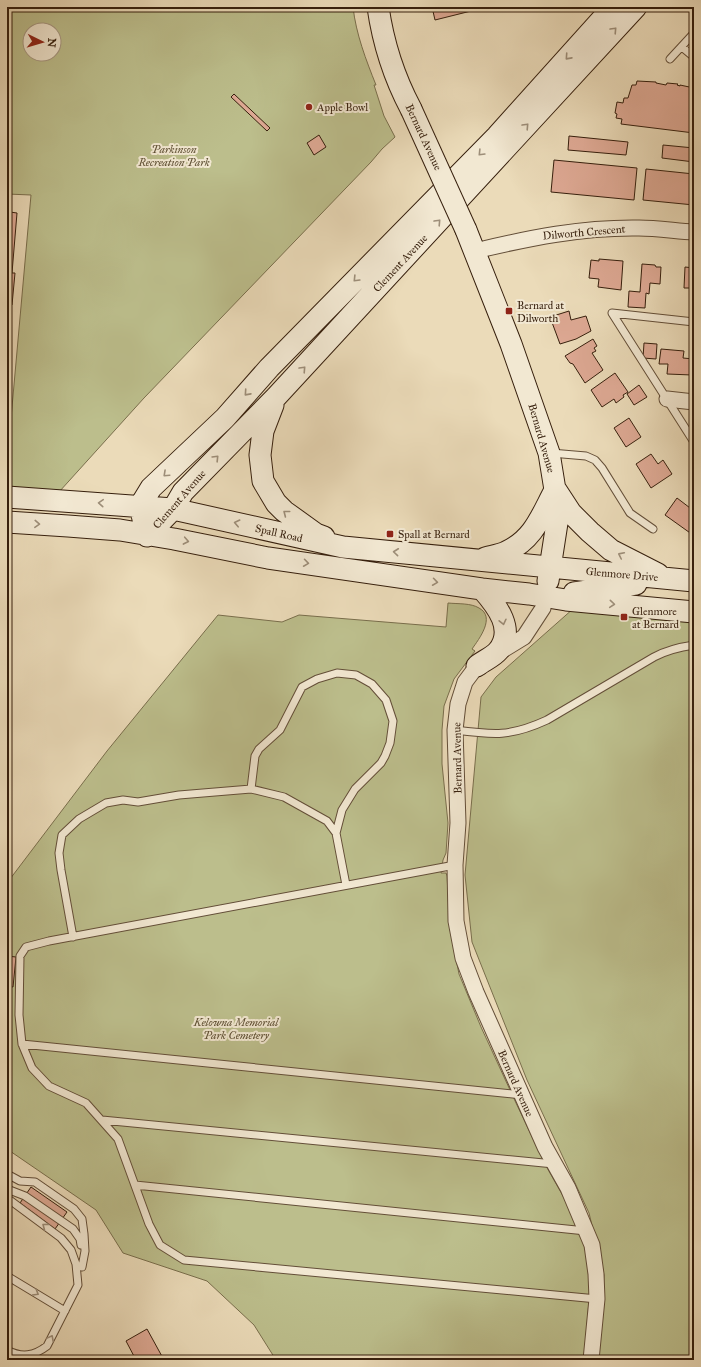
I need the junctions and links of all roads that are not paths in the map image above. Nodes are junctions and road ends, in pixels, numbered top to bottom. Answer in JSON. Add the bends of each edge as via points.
{"nodes":[{"id":1,"x":378,"y":7,"type":"edge"},
{"id":2,"x":613,"y":7,"type":"edge"},
{"id":3,"x":636,"y":7,"type":"edge"},
{"id":4,"x":694,"y":33,"type":"edge"},
{"id":5,"x":682,"y":47,"type":"junction"},
{"id":6,"x":694,"y":57,"type":"edge"},
{"id":7,"x":670,"y":59,"type":"dead end"},
{"id":8,"x":694,"y":232,"type":"edge"},
{"id":9,"x":475,"y":252,"type":"junction"},
{"id":10,"x":694,"y":322,"type":"edge"},
{"id":11,"x":276,"y":397,"type":"junction"},
{"id":12,"x":667,"y":399,"type":"junction"},
{"id":13,"x":694,"y":402,"type":"edge"},
{"id":14,"x":694,"y":442,"type":"edge"},
{"id":15,"x":549,"y":453,"type":"junction"},
{"id":16,"x":555,"y":490,"type":"junction"},
{"id":17,"x":7,"y":497,"type":"edge"},
{"id":18,"x":140,"y":506,"type":"junction"},
{"id":19,"x":174,"y":509,"type":"junction"},
{"id":20,"x":7,"y":522,"type":"edge"},
{"id":21,"x":653,"y":528,"type":"dead end"},
{"id":22,"x":147,"y":536,"type":"junction"},
{"id":23,"x":344,"y":547,"type":"junction"},
{"id":24,"x":476,"y":560,"type":"junction"},
{"id":25,"x":551,"y":568,"type":"junction"},
{"id":26,"x":669,"y":579,"type":"junction"},
{"id":27,"x":694,"y":581,"type":"edge"},
{"id":28,"x":482,"y":589,"type":"junction"},
{"id":29,"x":545,"y":597,"type":"junction"},
{"id":30,"x":694,"y":612,"type":"edge"},
{"id":31,"x":694,"y":645,"type":"edge"},
{"id":32,"x":477,"y":666,"type":"junction"},
{"id":33,"x":455,"y":730,"type":"junction"},
{"id":34,"x":251,"y":790,"type":"junction"},
{"id":35,"x":336,"y":833,"type":"junction"},
{"id":36,"x":455,"y":865,"type":"junction"},
{"id":37,"x":346,"y":885,"type":"junction"},
{"id":38,"x":73,"y":937,"type":"junction"},
{"id":39,"x":22,"y":1044,"type":"junction"},
{"id":40,"x":522,"y":1095,"type":"junction"},
{"id":41,"x":102,"y":1120,"type":"junction"},
{"id":42,"x":555,"y":1164,"type":"junction"},
{"id":43,"x":7,"y":1174,"type":"edge"},
{"id":44,"x":135,"y":1185,"type":"junction"},
{"id":45,"x":7,"y":1189,"type":"edge"},
{"id":46,"x":7,"y":1198,"type":"edge"},
{"id":47,"x":587,"y":1232,"type":"junction"},
{"id":48,"x":82,"y":1267,"type":"junction"},
{"id":49,"x":7,"y":1276,"type":"edge"},
{"id":50,"x":78,"y":1285,"type":"junction"},
{"id":51,"x":597,"y":1299,"type":"junction"},
{"id":52,"x":65,"y":1311,"type":"junction"},
{"id":53,"x":7,"y":1350,"type":"edge"},
{"id":54,"x":590,"y":1360,"type":"edge"}],
"edges":[{"from":1,"to":9,"type":"main road","name":"Bernard Avenue","bridge":true,"via":[[390,59]]},
{"from":2,"to":18,"type":"main road","name":"Clement Avenue","one_way":true,"via":[[497,136],[269,368],[225,418],[151,488]]},
{"from":11,"to":3,"type":"main road","name":"Clement Avenue","one_way":true},
{"from":4,"to":5,"type":"lane"},
{"from":5,"to":6,"type":"lane"},
{"from":5,"to":7,"type":"lane"},
{"from":8,"to":9,"type":"street","name":"Dilworth Crescent","via":[[640,228],[597,229],[546,235]]},
{"from":9,"to":15,"type":"main road","name":"Bernard Avenue"},
{"from":10,"to":12,"type":"lane","via":[[612,313]]},
{"from":19,"to":11,"type":"main road","name":"Clement Avenue","one_way":true,"via":[[183,492]]},
{"from":23,"to":11,"type":"main road","one_way":true,"via":[[316,534],[284,511],[263,481],[260,455],[263,431]]},
{"from":12,"to":13,"type":"street"},
{"from":12,"to":14,"type":"lane"},
{"from":15,"to":16,"type":"main road","name":"Bernard Avenue"},
{"from":15,"to":21,"type":"lane","via":[[586,456],[595,460],[630,513]]},
{"from":16,"to":24,"type":"main road","via":[[528,538],[506,553]]},
{"from":16,"to":25,"type":"main road","name":"Bernard Avenue","via":[[557,523]]},
{"from":26,"to":16,"type":"main road","one_way":true,"via":[[611,550],[571,513]]},
{"from":18,"to":17,"type":"main road","name":"Spall Road","one_way":true},
{"from":18,"to":19,"type":"main road","name":"Spall Road"},
{"from":18,"to":22,"type":"main road","name":"Clement Avenue"},
{"from":19,"to":22,"type":"main road","name":"Clement Avenue"},
{"from":23,"to":19,"type":"main road","name":"Spall Road","one_way":true},
{"from":20,"to":22,"type":"main road","one_way":true,"via":[[120,530]]},
{"from":22,"to":28,"type":"main road","one_way":true,"via":[[268,558]]},
{"from":24,"to":23,"type":"main road","name":"Spall Road","one_way":true},
{"from":24,"to":25,"type":"main road","name":"Spall Road"},
{"from":25,"to":26,"type":"main road","name":"Glenmore Drive"},
{"from":25,"to":29,"type":"main road","name":"Bernard Avenue"},
{"from":26,"to":27,"type":"main road","name":"Glenmore Drive"},
{"from":26,"to":29,"type":"main road"},
{"from":28,"to":29,"type":"main road"},
{"from":28,"to":32,"type":"main road","one_way":true,"via":[[496,604],[504,619],[505,638],[498,651]]},
{"from":29,"to":30,"type":"main road","one_way":true},
{"from":29,"to":32,"type":"street","name":"Bernard Avenue","via":[[543,608],[524,637]]},
{"from":31,"to":33,"type":"lane","via":[[654,657],[535,726],[500,734]]},
{"from":32,"to":33,"type":"street","name":"Bernard Avenue","via":[[465,682],[458,704]]},
{"from":33,"to":36,"type":"street","name":"Bernard Avenue","via":[[458,823]]},
{"from":34,"to":35,"type":"lane","via":[[284,797],[327,821]]},
{"from":34,"to":35,"type":"lane","via":[[255,756],[280,730],[302,687],[337,673],[356,675],[372,684],[386,700],[393,721],[385,756],[355,789],[342,810]]},
{"from":34,"to":38,"type":"lane","via":[[179,795],[138,802],[123,800],[106,803],[79,819],[62,835],[59,853]]},
{"from":35,"to":37,"type":"lane"},
{"from":36,"to":37,"type":"lane"},
{"from":36,"to":40,"type":"street","name":"Bernard Avenue","via":[[456,921],[464,958],[476,992]]},
{"from":37,"to":38,"type":"lane"},
{"from":38,"to":39,"type":"lane","via":[[26,947],[20,956],[19,1015]]},
{"from":39,"to":40,"type":"lane"},
{"from":39,"to":41,"type":"lane","via":[[32,1068],[49,1086],[86,1103]]},
{"from":40,"to":42,"type":"street","name":"Bernard Avenue"},
{"from":41,"to":42,"type":"lane"},
{"from":41,"to":44,"type":"lane","via":[[118,1139]]},
{"from":42,"to":47,"type":"street","name":"Bernard Avenue"},
{"from":43,"to":48,"type":"lane","via":[[20,1180],[36,1182],[74,1209],[82,1219],[85,1251]]},
{"from":44,"to":47,"type":"lane"},
{"from":44,"to":51,"type":"lane","via":[[160,1246],[184,1260]]},
{"from":45,"to":48,"type":"lane","via":[[25,1196],[73,1229],[80,1239]]},
{"from":50,"to":46,"type":"lane","one_way":true,"via":[[76,1264],[71,1250],[61,1238]]},
{"from":47,"to":51,"type":"street","name":"Bernard Avenue","via":[[592,1245]]},
{"from":48,"to":50,"type":"lane"},
{"from":49,"to":52,"type":"lane","one_way":true},
{"from":50,"to":52,"type":"lane"},
{"from":51,"to":54,"type":"street","name":"Bernard Avenue"},
{"from":53,"to":52,"type":"lane","one_way":true,"via":[[24,1356],[39,1352],[47,1346]]}]}
